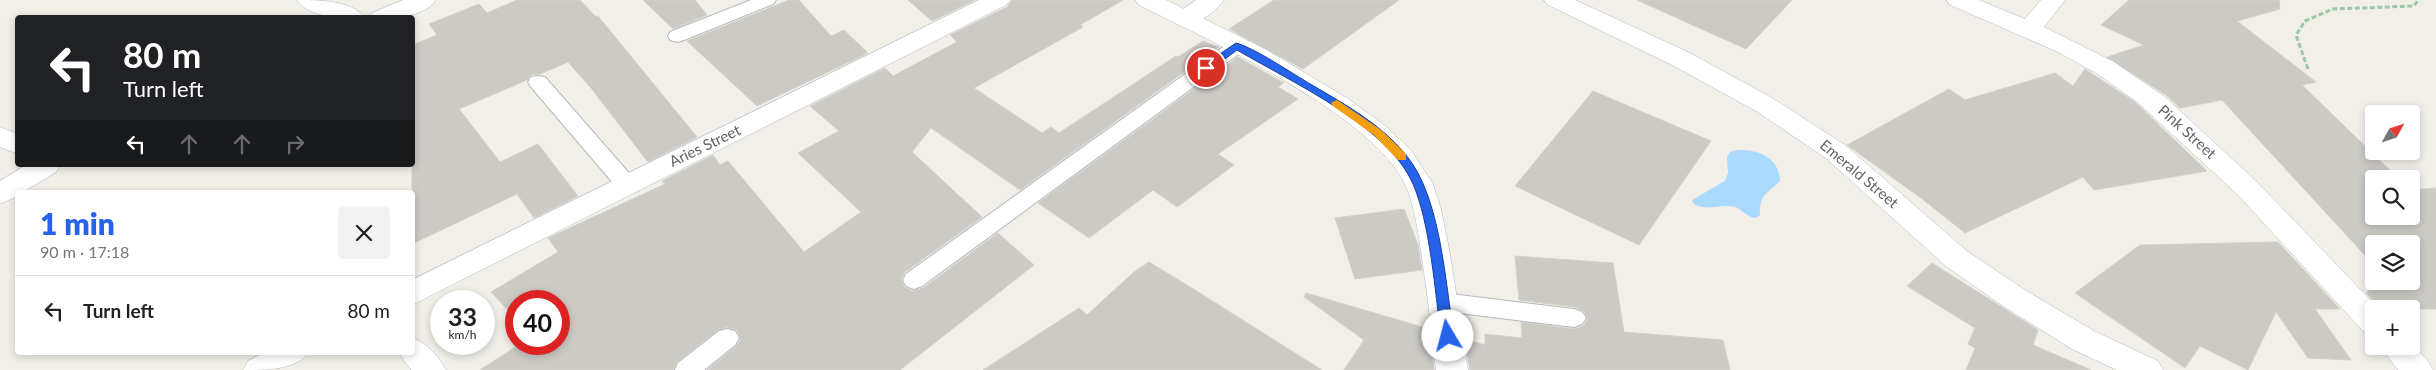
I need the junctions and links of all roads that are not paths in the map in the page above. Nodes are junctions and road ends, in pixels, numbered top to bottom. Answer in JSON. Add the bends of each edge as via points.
{"nodes":[{"id":1,"x":310,"y":0,"type":"edge"},
{"id":2,"x":424,"y":0,"type":"edge"},
{"id":3,"x":767,"y":0,"type":"edge"},
{"id":4,"x":998,"y":0,"type":"edge"},
{"id":5,"x":1147,"y":0,"type":"edge"},
{"id":6,"x":1212,"y":0,"type":"edge"},
{"id":7,"x":1556,"y":0,"type":"edge"},
{"id":8,"x":1958,"y":0,"type":"edge"},
{"id":9,"x":2053,"y":0,"type":"edge"},
{"id":10,"x":345,"y":15,"type":"edge"},
{"id":11,"x":387,"y":15,"type":"edge"},
{"id":12,"x":1185,"y":19,"type":"junction"},
{"id":13,"x":2030,"y":29,"type":"junction"},
{"id":14,"x":677,"y":36,"type":"dead end"},
{"id":15,"x":1236,"y":46,"type":"junction"},
{"id":16,"x":538,"y":82,"type":"dead end"},
{"id":17,"x":0,"y":136,"type":"edge"},
{"id":18,"x":15,"y":144,"type":"edge"},
{"id":19,"x":43,"y":167,"type":"edge"},
{"id":20,"x":627,"y":185,"type":"junction"},
{"id":21,"x":0,"y":194,"type":"edge"},
{"id":22,"x":914,"y":280,"type":"dead end"},
{"id":23,"x":415,"y":292,"type":"edge"},
{"id":24,"x":1443,"y":302,"type":"junction"},
{"id":25,"x":2365,"y":313,"type":"edge"},
{"id":26,"x":1574,"y":318,"type":"dead end"},
{"id":27,"x":727,"y":338,"type":"dead end"},
{"id":28,"x":415,"y":353,"type":"edge"},
{"id":29,"x":288,"y":355,"type":"edge"},
{"id":30,"x":2403,"y":355,"type":"edge"},
{"id":31,"x":259,"y":370,"type":"edge"},
{"id":32,"x":430,"y":370,"type":"edge"},
{"id":33,"x":687,"y":370,"type":"edge"},
{"id":34,"x":1452,"y":370,"type":"edge"},
{"id":35,"x":2147,"y":370,"type":"edge"},
{"id":36,"x":2417,"y":370,"type":"edge"}],
"edges":[{"from":1,"to":10,"type":"street"},
{"from":2,"to":11,"type":"street"},
{"from":3,"to":14,"type":"lane"},
{"from":4,"to":20,"type":"street","name":"Aries Street"},
{"from":5,"to":12,"type":"street"},
{"from":6,"to":12,"type":"street"},
{"from":7,"to":35,"type":"street","name":"Emerald Street","via":[[1681,59],[1765,105],[1836,152],[1957,259],[2083,340]]},
{"from":8,"to":13,"type":"street","name":"Pink Street"},
{"from":9,"to":13,"type":"street"},
{"from":12,"to":15,"type":"street"},
{"from":13,"to":25,"type":"street","name":"Pink Street","via":[[2126,81],[2171,116],[2281,222]]},
{"from":15,"to":22,"type":"lane"},
{"from":15,"to":24,"type":"street","via":[[1351,112],[1403,158],[1418,183],[1429,217]]},
{"from":16,"to":20,"type":"lane"},
{"from":17,"to":18,"type":"street"},
{"from":19,"to":21,"type":"street"},
{"from":20,"to":23,"type":"street","name":"Aries Street"},
{"from":24,"to":26,"type":"lane"},
{"from":24,"to":34,"type":"street"},
{"from":27,"to":33,"type":"lane"},
{"from":28,"to":32,"type":"street"},
{"from":29,"to":31,"type":"street"},
{"from":30,"to":36,"type":"street"}]}
